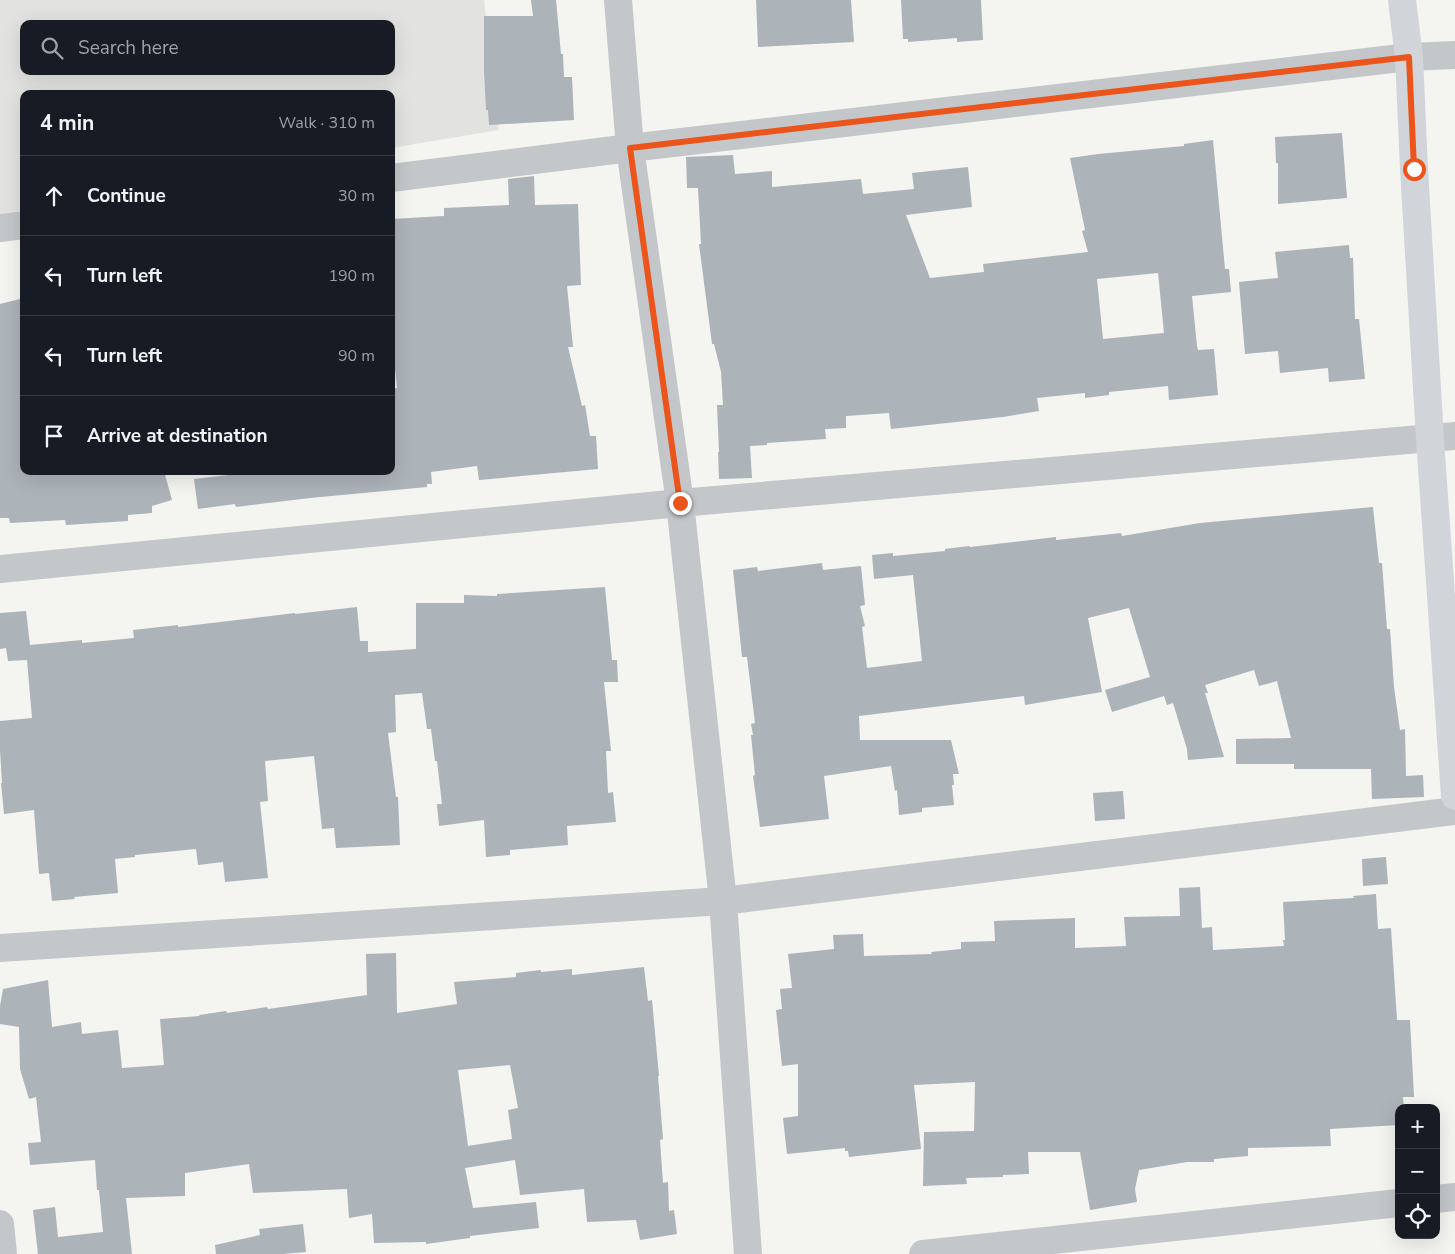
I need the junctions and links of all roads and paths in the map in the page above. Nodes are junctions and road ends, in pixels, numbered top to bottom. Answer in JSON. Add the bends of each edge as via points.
{"nodes":[{"id":1,"x":618,"y":0,"type":"edge"},
{"id":2,"x":1402,"y":0,"type":"edge"},
{"id":3,"x":1455,"y":55,"type":"edge"},
{"id":4,"x":1409,"y":57,"type":"junction"},
{"id":5,"x":630,"y":148,"type":"junction"},
{"id":6,"x":395,"y":177,"type":"edge"},
{"id":7,"x":20,"y":226,"type":"edge"},
{"id":8,"x":0,"y":228,"type":"edge"},
{"id":9,"x":1443,"y":437,"type":"edge"},
{"id":10,"x":680,"y":503,"type":"junction"},
{"id":11,"x":0,"y":569,"type":"edge"},
{"id":12,"x":1455,"y":796,"type":"edge"},
{"id":13,"x":1455,"y":811,"type":"edge"},
{"id":14,"x":723,"y":901,"type":"junction"},
{"id":15,"x":0,"y":948,"type":"edge"},
{"id":16,"x":1455,"y":1198,"type":"edge"},
{"id":17,"x":1440,"y":1200,"type":"edge"},
{"id":18,"x":1395,"y":1204,"type":"edge"},
{"id":19,"x":0,"y":1224,"type":"edge"},
{"id":20,"x":3,"y":1254,"type":"edge"},
{"id":21,"x":748,"y":1254,"type":"edge"},
{"id":22,"x":923,"y":1254,"type":"edge"}],
"edges":[{"from":1,"to":5,"type":"street"},
{"from":2,"to":4,"type":"main road"},
{"from":3,"to":4,"type":"street"},
{"from":4,"to":5,"type":"street"},
{"from":4,"to":9,"type":"main road","via":[[1414,178]]},
{"from":5,"to":6,"type":"street"},
{"from":5,"to":10,"type":"street"},
{"from":7,"to":8,"type":"street"},
{"from":9,"to":10,"type":"street"},
{"from":9,"to":12,"type":"main road"},
{"from":10,"to":11,"type":"street"},
{"from":10,"to":14,"type":"street"},
{"from":13,"to":14,"type":"street"},
{"from":14,"to":15,"type":"street"},
{"from":14,"to":21,"type":"street"},
{"from":16,"to":17,"type":"street"},
{"from":18,"to":22,"type":"street"},
{"from":19,"to":20,"type":"street"}]}
